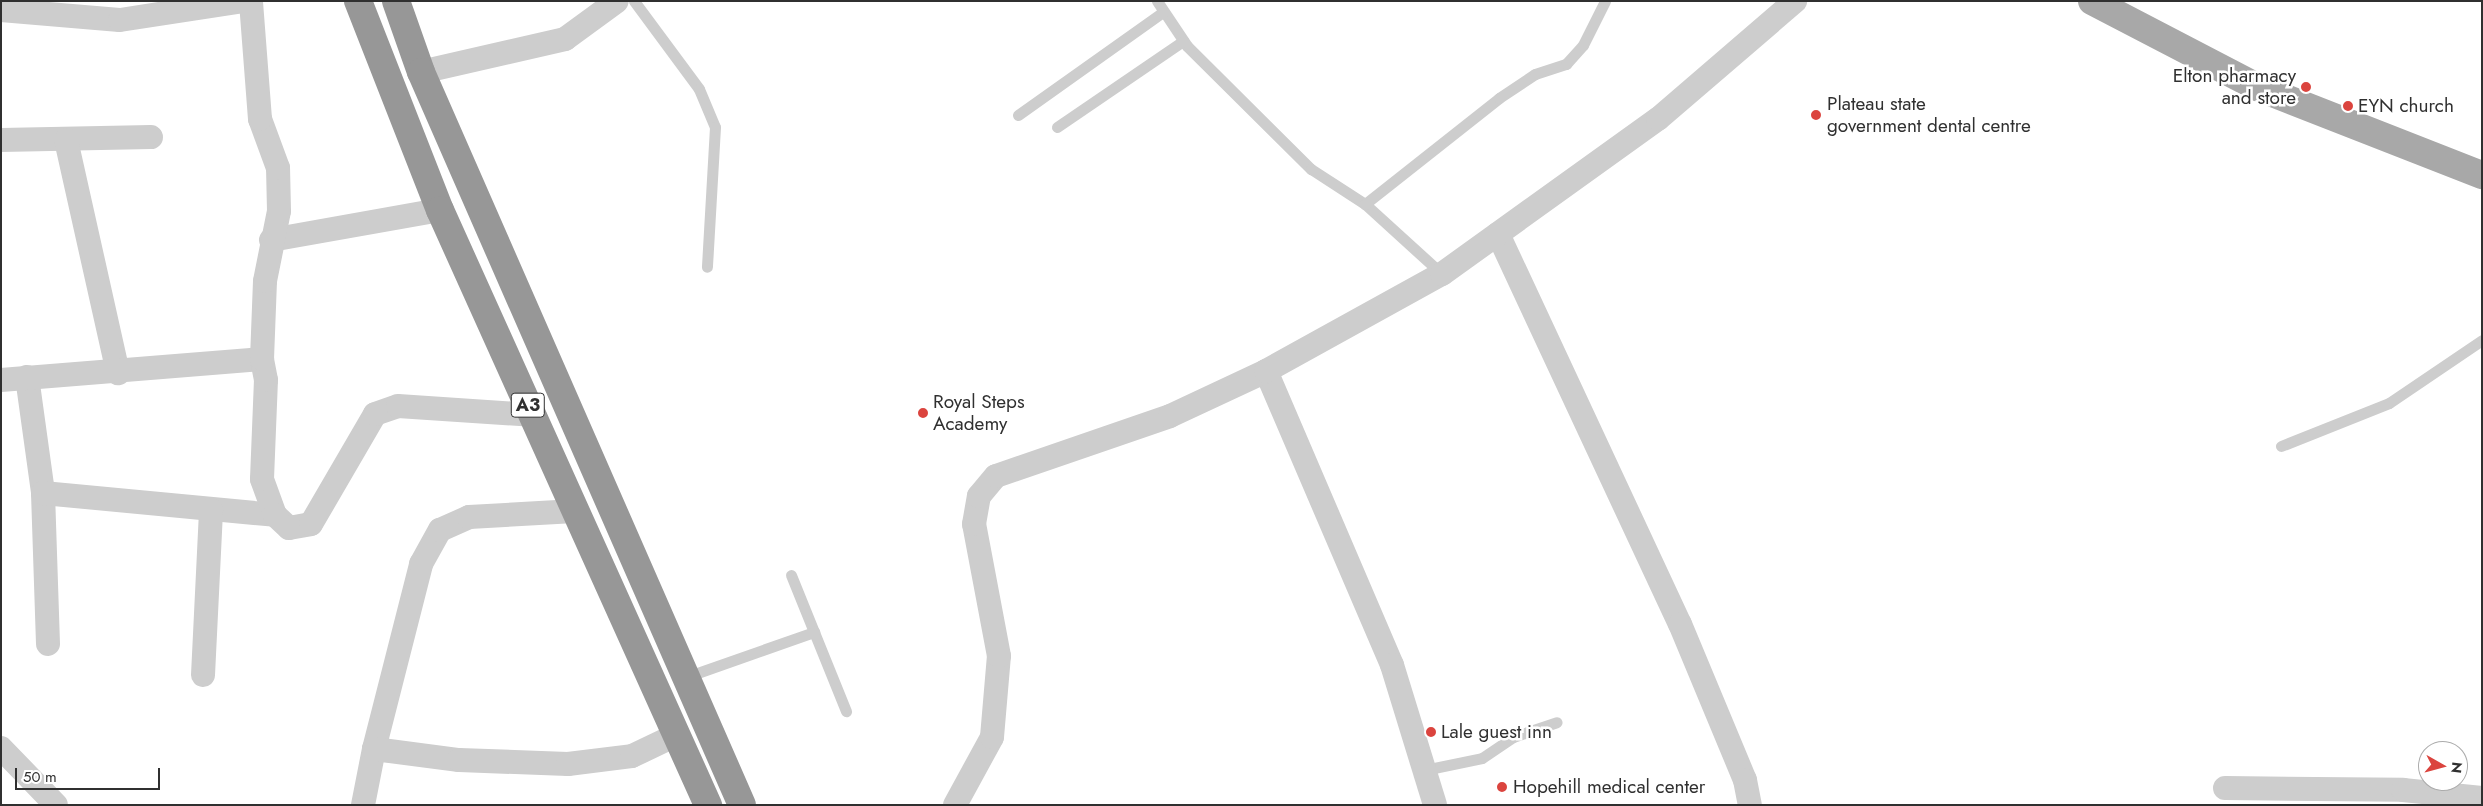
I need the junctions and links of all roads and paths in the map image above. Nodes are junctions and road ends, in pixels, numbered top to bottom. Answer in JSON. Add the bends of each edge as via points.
{"nodes":[{"id":1,"x":243,"y":1,"type":"edge"},
{"id":2,"x":251,"y":1,"type":"edge"},
{"id":3,"x":358,"y":1,"type":"edge"},
{"id":4,"x":396,"y":1,"type":"edge"},
{"id":5,"x":617,"y":1,"type":"edge"},
{"id":6,"x":634,"y":1,"type":"edge"},
{"id":7,"x":1157,"y":1,"type":"edge"},
{"id":8,"x":1605,"y":1,"type":"edge"},
{"id":9,"x":1795,"y":1,"type":"edge"},
{"id":10,"x":2092,"y":1,"type":"edge"},
{"id":11,"x":1,"y":10,"type":"edge"},
{"id":12,"x":1163,"y":12,"type":"junction"},
{"id":13,"x":1183,"y":41,"type":"junction"},
{"id":14,"x":421,"y":72,"type":"junction"},
{"id":15,"x":1018,"y":115,"type":"dead end"},
{"id":16,"x":1057,"y":126,"type":"dead end"},
{"id":17,"x":151,"y":137,"type":"dead end"},
{"id":18,"x":1,"y":140,"type":"edge"},
{"id":19,"x":66,"y":140,"type":"junction"},
{"id":20,"x":2482,"y":174,"type":"edge"},
{"id":21,"x":1365,"y":204,"type":"junction"},
{"id":22,"x":440,"y":210,"type":"junction"},
{"id":23,"x":1498,"y":234,"type":"junction"},
{"id":24,"x":271,"y":240,"type":"junction"},
{"id":25,"x":707,"y":267,"type":"dead end"},
{"id":26,"x":1442,"y":274,"type":"junction"},
{"id":27,"x":2482,"y":340,"type":"edge"},
{"id":28,"x":262,"y":359,"type":"junction"},
{"id":29,"x":1266,"y":371,"type":"junction"},
{"id":30,"x":118,"y":373,"type":"junction"},
{"id":31,"x":27,"y":377,"type":"junction"},
{"id":32,"x":1,"y":380,"type":"edge"},
{"id":33,"x":532,"y":415,"type":"junction"},
{"id":34,"x":2282,"y":446,"type":"dead end"},
{"id":35,"x":43,"y":493,"type":"junction"},
{"id":36,"x":211,"y":510,"type":"junction"},
{"id":37,"x":575,"y":511,"type":"junction"},
{"id":38,"x":275,"y":515,"type":"junction"},
{"id":39,"x":791,"y":574,"type":"dead end"},
{"id":40,"x":649,"y":592,"type":"junction"},
{"id":41,"x":615,"y":604,"type":"junction"},
{"id":42,"x":814,"y":632,"type":"junction"},
{"id":43,"x":48,"y":644,"type":"dead end"},
{"id":44,"x":203,"y":675,"type":"dead end"},
{"id":45,"x":686,"y":677,"type":"junction"},
{"id":46,"x":846,"y":711,"type":"dead end"},
{"id":47,"x":1557,"y":722,"type":"dead end"},
{"id":48,"x":674,"y":736,"type":"junction"},
{"id":49,"x":1,"y":748,"type":"edge"},
{"id":50,"x":374,"y":749,"type":"junction"},
{"id":51,"x":1424,"y":770,"type":"junction"},
{"id":52,"x":2225,"y":788,"type":"dead end"},
{"id":53,"x":2482,"y":798,"type":"edge"},
{"id":54,"x":2457,"y":800,"type":"edge"},
{"id":55,"x":56,"y":805,"type":"edge"},
{"id":56,"x":363,"y":805,"type":"edge"},
{"id":57,"x":708,"y":805,"type":"edge"},
{"id":58,"x":742,"y":805,"type":"edge"},
{"id":59,"x":955,"y":805,"type":"edge"},
{"id":60,"x":1435,"y":805,"type":"edge"},
{"id":61,"x":1750,"y":805,"type":"edge"}],
"edges":[{"from":1,"to":11,"type":"street","via":[[120,20]]},
{"from":2,"to":24,"type":"street","via":[[260,119],[278,168],[279,210]]},
{"from":3,"to":22,"type":"highway","number":"A3"},
{"from":4,"to":14,"type":"highway","number":"A3"},
{"from":5,"to":14,"type":"street","via":[[565,40]]},
{"from":6,"to":25,"type":"lane","via":[[699,89],[715,127]]},
{"from":7,"to":12,"type":"lane"},
{"from":8,"to":21,"type":"lane","via":[[1583,46],[1566,64],[1535,74],[1499,98]]},
{"from":9,"to":23,"type":"street","via":[[1658,119]]},
{"from":10,"to":20,"type":"main road","via":[[2257,87]]},
{"from":12,"to":13,"type":"lane"},
{"from":12,"to":15,"type":"lane"},
{"from":13,"to":16,"type":"lane"},
{"from":13,"to":21,"type":"lane","via":[[1311,169]]},
{"from":14,"to":40,"type":"highway","number":"A3"},
{"from":17,"to":19,"type":"street"},
{"from":18,"to":19,"type":"street"},
{"from":19,"to":30,"type":"street"},
{"from":21,"to":26,"type":"lane"},
{"from":22,"to":24,"type":"street"},
{"from":22,"to":33,"type":"highway","number":"A3"},
{"from":23,"to":26,"type":"street"},
{"from":23,"to":61,"type":"street","via":[[1680,624],[1745,780]]},
{"from":24,"to":28,"type":"street"},
{"from":26,"to":29,"type":"street"},
{"from":27,"to":34,"type":"lane","via":[[2389,403]]},
{"from":28,"to":30,"type":"street"},
{"from":28,"to":38,"type":"street","via":[[266,380],[262,479]]},
{"from":29,"to":51,"type":"street","via":[[1392,665]]},
{"from":29,"to":59,"type":"street","via":[[1170,416],[996,476],[979,496],[974,524],[999,656],[992,737]]},
{"from":30,"to":31,"type":"street"},
{"from":31,"to":32,"type":"street"},
{"from":31,"to":35,"type":"street"},
{"from":33,"to":37,"type":"highway","number":"A3"},
{"from":33,"to":38,"type":"street","via":[[398,406],[376,414],[311,524],[289,528]]},
{"from":35,"to":36,"type":"street"},
{"from":35,"to":43,"type":"street"},
{"from":36,"to":38,"type":"street"},
{"from":36,"to":44,"type":"street"},
{"from":37,"to":41,"type":"highway","number":"A3"},
{"from":37,"to":50,"type":"street","via":[[469,517],[440,530],[421,564]]},
{"from":39,"to":42,"type":"lane"},
{"from":40,"to":41,"type":"highway","via":[[626,585]]},
{"from":40,"to":45,"type":"highway","number":"A3"},
{"from":41,"to":48,"type":"highway","number":"A3"},
{"from":42,"to":45,"type":"lane"},
{"from":42,"to":46,"type":"lane"},
{"from":45,"to":58,"type":"highway","number":"A3"},
{"from":47,"to":51,"type":"lane","via":[[1513,737],[1482,758]]},
{"from":48,"to":50,"type":"street","via":[[632,756],[568,764],[459,760]]},
{"from":48,"to":57,"type":"highway","number":"A3"},
{"from":49,"to":55,"type":"street"},
{"from":50,"to":56,"type":"street"},
{"from":51,"to":60,"type":"street"},
{"from":52,"to":54,"type":"street"},
{"from":53,"to":54,"type":"street"}]}
